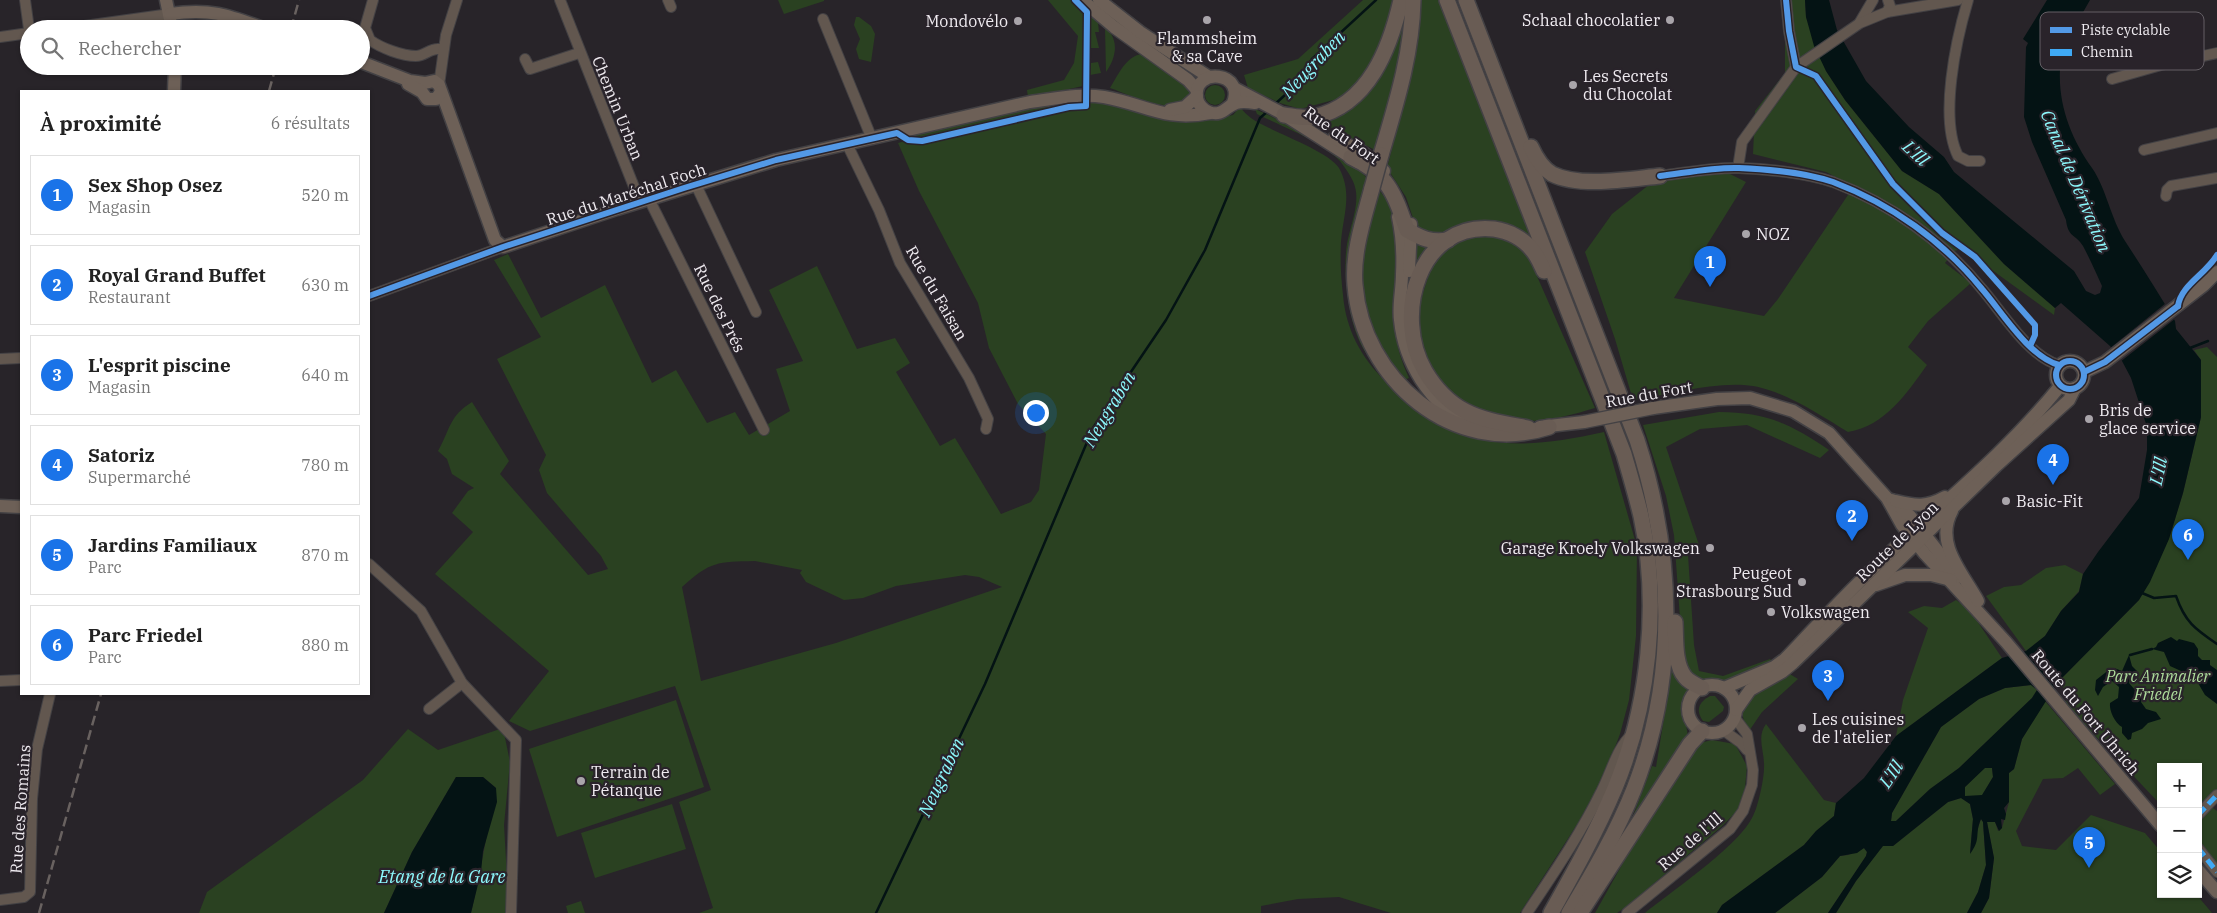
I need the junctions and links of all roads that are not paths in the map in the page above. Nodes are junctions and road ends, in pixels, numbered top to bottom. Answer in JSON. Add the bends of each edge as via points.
{"nodes":[{"id":1,"x":25,"y":0,"type":"edge"},
{"id":2,"x":166,"y":0,"type":"edge"},
{"id":3,"x":373,"y":0,"type":"edge"},
{"id":4,"x":457,"y":0,"type":"edge"},
{"id":5,"x":560,"y":0,"type":"edge"},
{"id":6,"x":1082,"y":0,"type":"edge"},
{"id":7,"x":1099,"y":0,"type":"edge"},
{"id":8,"x":1402,"y":0,"type":"edge"},
{"id":9,"x":1413,"y":0,"type":"edge"},
{"id":10,"x":1448,"y":0,"type":"edge"},
{"id":11,"x":1466,"y":0,"type":"edge"},
{"id":12,"x":1786,"y":0,"type":"edge"},
{"id":13,"x":1958,"y":0,"type":"edge"},
{"id":14,"x":1968,"y":0,"type":"edge"},
{"id":15,"x":1873,"y":3,"type":"edge"},
{"id":16,"x":1886,"y":7,"type":"edge"},
{"id":17,"x":170,"y":14,"type":"junction"},
{"id":18,"x":823,"y":19,"type":"dead end"},
{"id":19,"x":28,"y":20,"type":"edge"},
{"id":20,"x":127,"y":20,"type":"edge"},
{"id":21,"x":171,"y":20,"type":"edge"},
{"id":22,"x":240,"y":20,"type":"edge"},
{"id":23,"x":367,"y":20,"type":"edge"},
{"id":24,"x":1860,"y":23,"type":"junction"},
{"id":25,"x":20,"y":34,"type":"edge"},
{"id":26,"x":446,"y":35,"type":"junction"},
{"id":27,"x":0,"y":37,"type":"edge"},
{"id":28,"x":370,"y":40,"type":"edge"},
{"id":29,"x":439,"y":49,"type":"junction"},
{"id":30,"x":579,"y":53,"type":"junction"},
{"id":31,"x":2217,"y":53,"type":"edge"},
{"id":32,"x":2204,"y":56,"type":"edge"},
{"id":33,"x":526,"y":59,"type":"dead end"},
{"id":34,"x":370,"y":65,"type":"edge"},
{"id":35,"x":1796,"y":67,"type":"junction"},
{"id":36,"x":2144,"y":70,"type":"edge"},
{"id":37,"x":370,"y":72,"type":"edge"},
{"id":38,"x":175,"y":75,"type":"edge"},
{"id":39,"x":1209,"y":77,"type":"junction"},
{"id":40,"x":2112,"y":79,"type":"dead end"},
{"id":41,"x":1234,"y":88,"type":"junction"},
{"id":42,"x":431,"y":89,"type":"junction"},
{"id":43,"x":174,"y":90,"type":"edge"},
{"id":44,"x":1197,"y":93,"type":"junction"},
{"id":45,"x":1030,"y":102,"type":"junction"},
{"id":46,"x":1260,"y":104,"type":"junction"},
{"id":47,"x":1232,"y":106,"type":"junction"},
{"id":48,"x":1210,"y":113,"type":"junction"},
{"id":49,"x":1280,"y":113,"type":"junction"},
{"id":50,"x":1514,"y":124,"type":"junction"},
{"id":51,"x":2217,"y":133,"type":"edge"},
{"id":52,"x":872,"y":139,"type":"junction"},
{"id":53,"x":846,"y":144,"type":"junction"},
{"id":54,"x":2144,"y":150,"type":"dead end"},
{"id":55,"x":1351,"y":157,"type":"junction"},
{"id":56,"x":1980,"y":161,"type":"dead end"},
{"id":57,"x":1738,"y":168,"type":"junction"},
{"id":58,"x":1660,"y":176,"type":"joint"},
{"id":59,"x":2217,"y":178,"type":"edge"},
{"id":60,"x":696,"y":185,"type":"junction"},
{"id":61,"x":2166,"y":196,"type":"dead end"},
{"id":62,"x":644,"y":200,"type":"junction"},
{"id":63,"x":1411,"y":232,"type":"junction"},
{"id":64,"x":1448,"y":240,"type":"junction"},
{"id":65,"x":503,"y":247,"type":"junction"},
{"id":66,"x":2217,"y":272,"type":"edge"},
{"id":67,"x":1555,"y":278,"type":"junction"},
{"id":68,"x":370,"y":296,"type":"edge"},
{"id":69,"x":756,"y":312,"type":"dead end"},
{"id":70,"x":20,"y":358,"type":"edge"},
{"id":71,"x":0,"y":359,"type":"edge"},
{"id":72,"x":1410,"y":359,"type":"junction"},
{"id":73,"x":2059,"y":365,"type":"junction"},
{"id":74,"x":2084,"y":372,"type":"junction"},
{"id":75,"x":2060,"y":386,"type":"junction"},
{"id":76,"x":2075,"y":388,"type":"junction"},
{"id":77,"x":1549,"y":427,"type":"junction"},
{"id":78,"x":1528,"y":428,"type":"junction"},
{"id":79,"x":986,"y":429,"type":"dead end"},
{"id":80,"x":764,"y":430,"type":"dead end"},
{"id":81,"x":1968,"y":481,"type":"junction"},
{"id":82,"x":1891,"y":499,"type":"junction"},
{"id":83,"x":0,"y":506,"type":"edge"},
{"id":84,"x":20,"y":507,"type":"edge"},
{"id":85,"x":1955,"y":507,"type":"junction"},
{"id":86,"x":1914,"y":530,"type":"junction"},
{"id":87,"x":370,"y":565,"type":"edge"},
{"id":88,"x":1951,"y":580,"type":"junction"},
{"id":89,"x":1871,"y":587,"type":"junction"},
{"id":90,"x":1666,"y":593,"type":"junction"},
{"id":91,"x":1978,"y":601,"type":"junction"},
{"id":92,"x":2006,"y":642,"type":"junction"},
{"id":93,"x":20,"y":680,"type":"edge"},
{"id":94,"x":0,"y":681,"type":"edge"},
{"id":95,"x":462,"y":683,"type":"junction"},
{"id":96,"x":1702,"y":688,"type":"junction"},
{"id":97,"x":1724,"y":688,"type":"junction"},
{"id":98,"x":50,"y":695,"type":"edge"},
{"id":99,"x":429,"y":710,"type":"dead end"},
{"id":100,"x":1735,"y":714,"type":"junction"},
{"id":101,"x":1723,"y":730,"type":"junction"},
{"id":102,"x":1702,"y":731,"type":"junction"},
{"id":103,"x":1633,"y":732,"type":"junction"},
{"id":104,"x":1749,"y":748,"type":"junction"},
{"id":105,"x":2217,"y":795,"type":"edge"},
{"id":106,"x":2202,"y":811,"type":"edge"},
{"id":107,"x":2157,"y":821,"type":"edge"},
{"id":108,"x":2202,"y":853,"type":"edge"},
{"id":109,"x":2217,"y":872,"type":"edge"},
{"id":110,"x":2202,"y":875,"type":"edge"},
{"id":111,"x":2217,"y":892,"type":"edge"},
{"id":112,"x":0,"y":900,"type":"edge"},
{"id":113,"x":511,"y":913,"type":"edge"},
{"id":114,"x":1527,"y":913,"type":"edge"},
{"id":115,"x":1551,"y":913,"type":"edge"},
{"id":116,"x":1569,"y":913,"type":"edge"},
{"id":117,"x":1580,"y":913,"type":"edge"},
{"id":118,"x":1627,"y":913,"type":"edge"}],
"edges":[{"from":1,"to":19,"type":"street"},
{"from":2,"to":17,"type":"main road"},
{"from":3,"to":23,"type":"street"},
{"from":4,"to":26,"type":"street"},
{"from":5,"to":30,"type":"street","name":"Chemin Urban"},
{"from":6,"to":44,"type":"main road","via":[[1188,80]]},
{"from":7,"to":39,"type":"main road","name":"Rue du Fort","via":[[1151,40]]},
{"from":8,"to":49,"type":"highway","via":[[1384,55],[1371,78],[1353,98],[1338,110],[1312,118]]},
{"from":9,"to":77,"type":"highway","bridge":true,"via":[[1404,76],[1360,238],[1355,283],[1357,303],[1368,338],[1389,374],[1429,411],[1470,430],[1516,434]]},
{"from":10,"to":67,"type":"highway"},
{"from":11,"to":50,"type":"highway"},
{"from":12,"to":35,"type":"street"},
{"from":13,"to":16,"type":"street","via":[[1908,8]]},
{"from":14,"to":56,"type":"street","via":[[1952,79],[1949,115],[1958,156],[1968,161]]},
{"from":15,"to":16,"type":"street"},
{"from":15,"to":24,"type":"street"},
{"from":16,"to":24,"type":"street"},
{"from":17,"to":20,"type":"street"},
{"from":17,"to":21,"type":"main road"},
{"from":17,"to":22,"type":"main road","via":[[217,12]]},
{"from":18,"to":52,"type":"street"},
{"from":24,"to":35,"type":"street"},
{"from":25,"to":27,"type":"street"},
{"from":26,"to":29,"type":"street"},
{"from":26,"to":42,"type":"street"},
{"from":28,"to":29,"type":"street","via":[[384,48],[416,56]]},
{"from":29,"to":42,"type":"street"},
{"from":30,"to":33,"type":"street","via":[[530,70]]},
{"from":30,"to":62,"type":"street","name":"Chemin Urban"},
{"from":31,"to":32,"type":"street"},
{"from":34,"to":42,"type":"main road"},
{"from":35,"to":57,"type":"street","via":[[1742,142]]},
{"from":36,"to":40,"type":"street"},
{"from":37,"to":42,"type":"main road"},
{"from":38,"to":43,"type":"main road"},
{"from":39,"to":41,"type":"main road","name":"Rue du Fort","via":[[1226,79]]},
{"from":39,"to":44,"type":"main road"},
{"from":41,"to":46,"type":"main road","name":"Rue du Fort"},
{"from":41,"to":47,"type":"main road"},
{"from":42,"to":65,"type":"main road","via":[[454,132],[495,240]]},
{"from":44,"to":45,"type":"main road","name":"Rue du Maréchal Foch","via":[[1185,107],[1172,111],[1097,89],[1073,90]]},
{"from":44,"to":48,"type":"main road","via":[[1201,107]]},
{"from":45,"to":48,"type":"main road","name":"Rue du Maréchal Foch","via":[[1092,96],[1168,115]]},
{"from":45,"to":52,"type":"main road","name":"Rue du Maréchal Foch"},
{"from":46,"to":47,"type":"main road","name":"Rue du Fort","via":[[1242,102]]},
{"from":46,"to":49,"type":"main road","name":"Rue du Fort"},
{"from":47,"to":48,"type":"main road","name":"Rue du Fort","via":[[1222,113]]},
{"from":49,"to":55,"type":"main road","name":"Rue du Fort"},
{"from":49,"to":63,"type":"main road","name":"Rue du Fort","via":[[1361,151],[1376,162],[1404,200]]},
{"from":50,"to":58,"type":"highway","via":[[1527,138],[1541,165],[1552,174],[1601,181]]},
{"from":50,"to":90,"type":"highway","via":[[1637,440],[1657,508]]},
{"from":51,"to":54,"type":"street"},
{"from":52,"to":53,"type":"main road","name":"Rue du Maréchal Foch"},
{"from":53,"to":60,"type":"main road","name":"Rue du Maréchal Foch","via":[[776,160]]},
{"from":53,"to":79,"type":"street","name":"Rue du Faisan","via":[[880,210],[900,263],[969,378],[988,419]]},
{"from":55,"to":63,"type":"highway","via":[[1371,166],[1389,186],[1401,208],[1407,230]]},
{"from":55,"to":72,"type":"main road","name":"Rue du Fort","via":[[1378,180],[1392,200],[1398,217],[1402,266],[1400,321]]},
{"from":57,"to":58,"type":"street"},
{"from":57,"to":73,"type":"street","via":[[1789,173],[1831,182],[1873,201],[1934,238],[1960,261],[2032,348],[2048,362]]},
{"from":59,"to":61,"type":"street","via":[[2171,186]]},
{"from":60,"to":62,"type":"main road","name":"Rue du Maréchal Foch"},
{"from":60,"to":69,"type":"street","name":"Rue du Maréchal Foch"},
{"from":62,"to":65,"type":"main road","name":"Rue du Maréchal Foch"},
{"from":62,"to":80,"type":"street","name":"Rue des Prés"},
{"from":63,"to":64,"type":"highway","via":[[1423,240]]},
{"from":63,"to":72,"type":"main road","name":"Rue du Fort","via":[[1405,321]]},
{"from":64,"to":67,"type":"highway","via":[[1474,229],[1512,234],[1532,250],[1544,271]]},
{"from":64,"to":78,"type":"highway","via":[[1431,254],[1412,295],[1410,320],[1420,363],[1432,383],[1465,412]]},
{"from":65,"to":68,"type":"street","name":"Rue du Maréchal Foch"},
{"from":66,"to":74,"type":"main road","via":[[2105,362]]},
{"from":67,"to":103,"type":"highway","via":[[1624,454],[1641,517],[1649,583],[1648,642]]},
{"from":70,"to":71,"type":"street"},
{"from":72,"to":78,"type":"main road","name":"Rue du Fort","via":[[1438,401],[1452,412],[1486,425]]},
{"from":73,"to":74,"type":"main road","via":[[2067,361],[2076,362]]},
{"from":73,"to":75,"type":"main road","via":[[2055,378]]},
{"from":74,"to":76,"type":"main road","via":[[2081,383]]},
{"from":75,"to":76,"type":"main road"},
{"from":75,"to":81,"type":"main road","name":"Route de Lyon","via":[[2031,420]]},
{"from":76,"to":85,"type":"main road","name":"Route de Lyon","via":[[2069,400]]},
{"from":77,"to":78,"type":"main road","name":"Rue du Fort"},
{"from":77,"to":82,"type":"main road","name":"Rue du Fort","bridge":true,"via":[[1653,408],[1750,398],[1793,411],[1829,433]]},
{"from":81,"to":82,"type":"main road","via":[[1932,504],[1919,506]]},
{"from":81,"to":86,"type":"main road","name":"Route de Lyon"},
{"from":82,"to":86,"type":"main road","name":"Rue du Fort"},
{"from":83,"to":84,"type":"main road"},
{"from":85,"to":86,"type":"main road","name":"Route de Lyon"},
{"from":85,"to":91,"type":"main road","via":[[1948,518],[1945,533],[1948,553]]},
{"from":86,"to":88,"type":"main road","name":"Route du Fort Uhrich"},
{"from":86,"to":89,"type":"main road","name":"Route de Lyon"},
{"from":86,"to":91,"type":"main road","name":"Route du Fort Uhrich"},
{"from":86,"to":97,"type":"main road","name":"Route de Lyon","via":[[1785,659],[1774,667]]},
{"from":87,"to":95,"type":"street","via":[[421,611]]},
{"from":88,"to":89,"type":"main road","via":[[1931,574],[1905,575]]},
{"from":88,"to":92,"type":"main road","name":"Route du Fort Uhrich"},
{"from":89,"to":100,"type":"main road","name":"Route de Lyon","via":[[1782,672],[1750,690]]},
{"from":90,"to":96,"type":"highway","via":[[1674,611],[1678,663],[1686,679]]},
{"from":90,"to":116,"type":"highway","via":[[1663,669],[1646,755],[1634,790]]},
{"from":91,"to":92,"type":"main road","name":"Route du Fort Uhrich"},
{"from":92,"to":107,"type":"main road","name":"Route du Fort Uhrich"},
{"from":93,"to":94,"type":"street"},
{"from":95,"to":99,"type":"street"},
{"from":95,"to":113,"type":"street","via":[[516,740]]},
{"from":96,"to":97,"type":"main road","via":[[1709,685]]},
{"from":96,"to":102,"type":"main road","via":[[1691,698],[1689,713]]},
{"from":97,"to":100,"type":"main road","via":[[1733,696]]},
{"from":98,"to":112,"type":"street","name":"Rue des Romains","via":[[37,749],[32,799],[30,892],[27,896]]},
{"from":100,"to":101,"type":"main road"},
{"from":100,"to":104,"type":"street","name":"Rue de l'Ill","via":[[1747,734]]},
{"from":101,"to":102,"type":"main road"},
{"from":101,"to":104,"type":"street","via":[[1747,750]]},
{"from":102,"to":117,"type":"highway","via":[[1690,744]]},
{"from":103,"to":114,"type":"street","via":[[1622,743],[1601,792],[1576,837]]},
{"from":103,"to":115,"type":"highway","via":[[1615,788]]},
{"from":104,"to":118,"type":"street","name":"Rue de l'Ill","via":[[1752,785],[1743,811],[1730,829]]},
{"from":105,"to":106,"type":"street"},
{"from":108,"to":109,"type":"street"},
{"from":110,"to":111,"type":"main road"}]}
